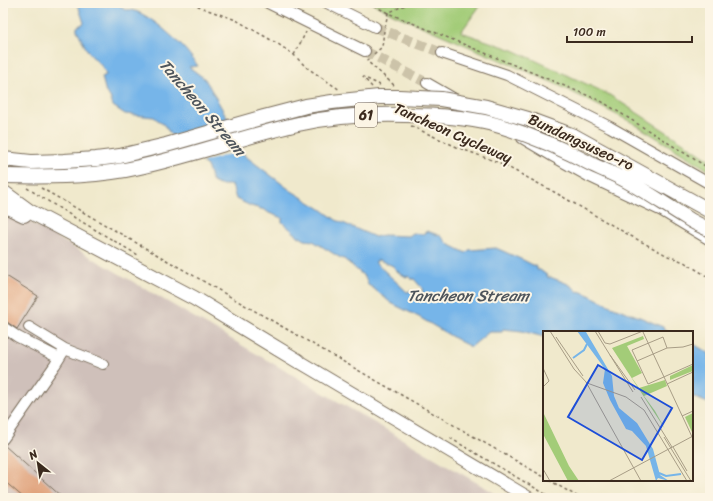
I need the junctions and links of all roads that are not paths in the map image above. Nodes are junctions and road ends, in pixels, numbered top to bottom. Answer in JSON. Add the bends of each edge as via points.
{"nodes":[{"id":1,"x":268,"y":3,"type":"edge"},
{"id":2,"x":327,"y":3,"type":"edge"},
{"id":3,"x":375,"y":27,"type":"tunnel mouth"},
{"id":4,"x":365,"y":50,"type":"tunnel mouth"},
{"id":5,"x":442,"y":53,"type":"tunnel mouth"},
{"id":6,"x":427,"y":83,"type":"tunnel mouth"},
{"id":7,"x":3,"y":159,"type":"edge"},
{"id":8,"x":3,"y":176,"type":"edge"},
{"id":9,"x":710,"y":184,"type":"edge"},
{"id":10,"x":3,"y":192,"type":"edge"},
{"id":11,"x":3,"y":205,"type":"edge"},
{"id":12,"x":710,"y":211,"type":"edge"},
{"id":13,"x":709,"y":236,"type":"edge"},
{"id":14,"x":29,"y":327,"type":"dead end"},
{"id":15,"x":3,"y":328,"type":"edge"},
{"id":16,"x":65,"y":349,"type":"junction"},
{"id":17,"x":59,"y":358,"type":"junction"},
{"id":18,"x":298,"y":361,"type":"junction"},
{"id":19,"x":103,"y":364,"type":"dead end"},
{"id":20,"x":3,"y":439,"type":"edge"},
{"id":21,"x":529,"y":498,"type":"edge"}],
"edges":[{"from":1,"to":4,"type":"street"},
{"from":2,"to":3,"type":"street"},
{"from":5,"to":9,"type":"street","via":[[507,75],[610,128]]},
{"from":6,"to":13,"type":"street","via":[[554,158]]},
{"from":7,"to":12,"type":"highway","name":"Bundangsuseo-ro","number":"61","bridge":true,"via":[[31,162],[120,156],[306,106],[379,97],[441,99],[486,107],[574,136]]},
{"from":8,"to":13,"type":"highway","name":"Bundangsuseo-ro","number":"61","bridge":true,"via":[[67,177],[125,170],[324,118],[382,114],[430,115],[491,124],[557,147],[628,182],[688,219]]},
{"from":10,"to":18,"type":"highway","via":[[29,211],[194,298]]},
{"from":11,"to":18,"type":"highway"},
{"from":14,"to":16,"type":"street"},
{"from":15,"to":17,"type":"street"},
{"from":16,"to":17,"type":"street"},
{"from":16,"to":19,"type":"street"},
{"from":17,"to":20,"type":"street"},
{"from":18,"to":21,"type":"main road"}]}
